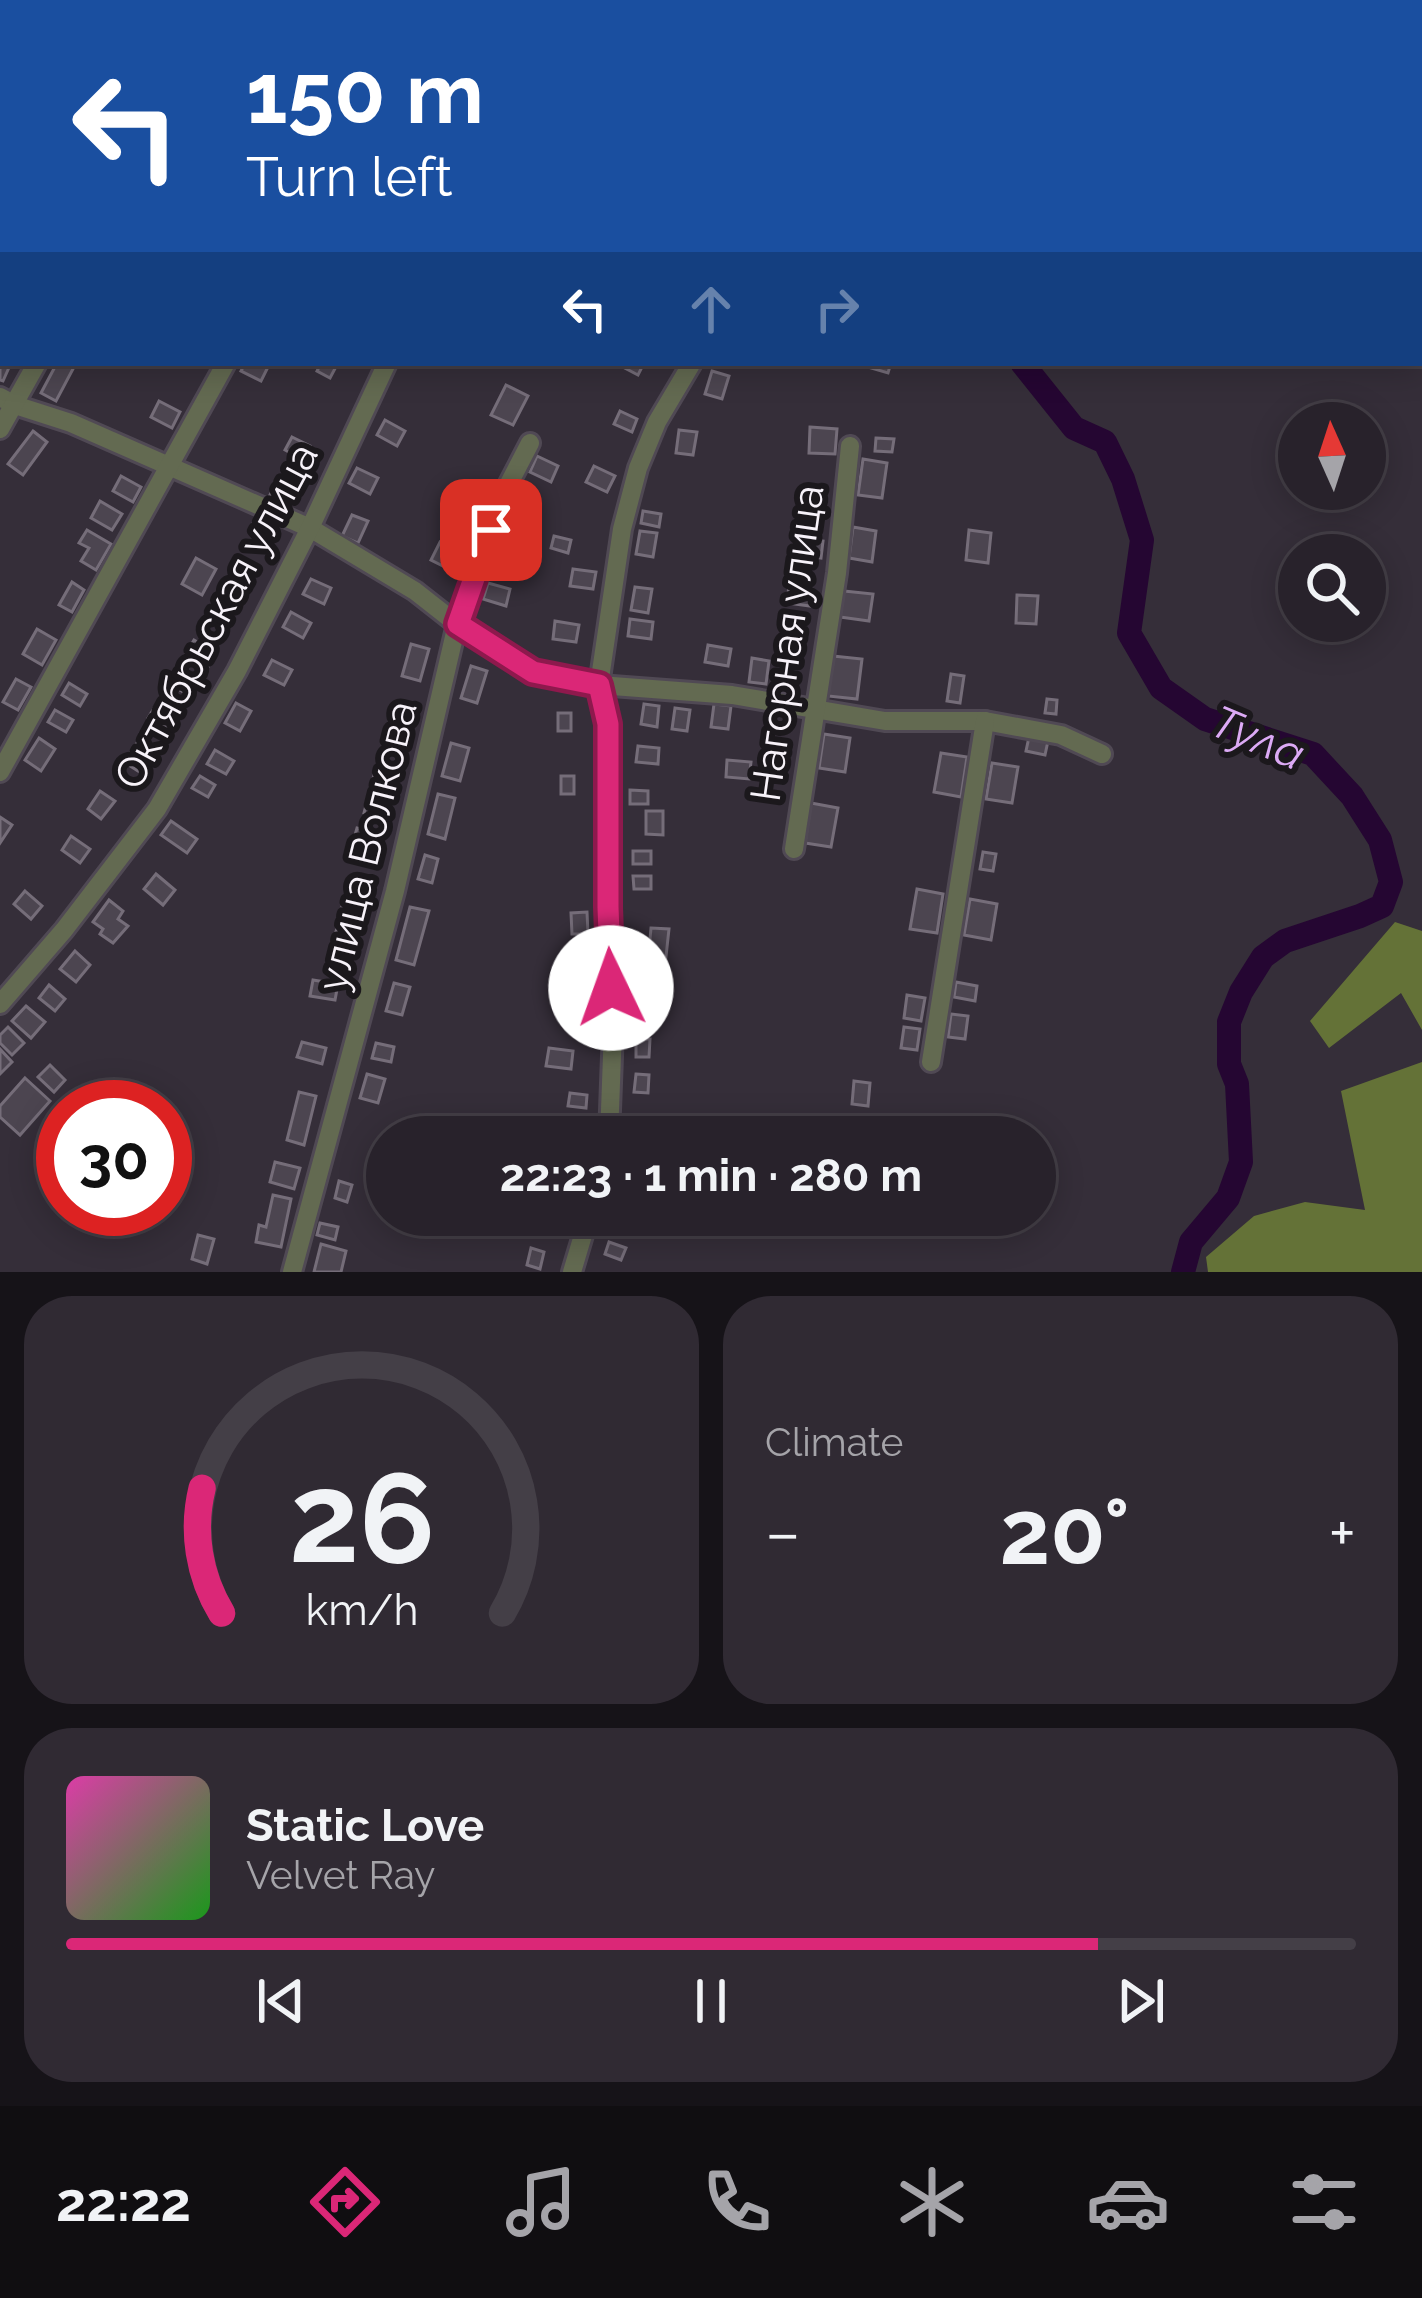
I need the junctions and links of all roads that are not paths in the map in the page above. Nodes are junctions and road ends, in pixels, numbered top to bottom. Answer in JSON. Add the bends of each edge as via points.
{"nodes":[{"id":1,"x":35,"y":366,"type":"edge"},
{"id":2,"x":224,"y":366,"type":"edge"},
{"id":3,"x":386,"y":366,"type":"edge"},
{"id":4,"x":690,"y":366,"type":"edge"},
{"id":5,"x":8,"y":401,"type":"edge"},
{"id":6,"x":0,"y":429,"type":"edge"},
{"id":7,"x":530,"y":443,"type":"dead end"},
{"id":8,"x":850,"y":446,"type":"dead end"},
{"id":9,"x":172,"y":466,"type":"junction"},
{"id":10,"x":310,"y":528,"type":"junction"},
{"id":11,"x":458,"y":624,"type":"junction"},
{"id":12,"x":599,"y":685,"type":"junction"},
{"id":13,"x":815,"y":710,"type":"junction"},
{"id":14,"x":985,"y":721,"type":"junction"},
{"id":15,"x":1102,"y":754,"type":"dead end"},
{"id":16,"x":0,"y":772,"type":"edge"},
{"id":17,"x":794,"y":849,"type":"dead end"},
{"id":18,"x":0,"y":1004,"type":"edge"},
{"id":19,"x":932,"y":1062,"type":"dead end"},
{"id":20,"x":610,"y":1116,"type":"edge"},
{"id":21,"x":583,"y":1236,"type":"edge"},
{"id":22,"x":292,"y":1272,"type":"edge"},
{"id":23,"x":572,"y":1272,"type":"edge"}],
"edges":[{"from":1,"to":5,"type":"street"},
{"from":2,"to":9,"type":"street"},
{"from":3,"to":10,"type":"street","name":"Октябрьская улица"},
{"from":4,"to":12,"type":"street","via":[[638,468]]},
{"from":5,"to":6,"type":"street"},
{"from":5,"to":9,"type":"street"},
{"from":7,"to":11,"type":"street","name":"улица Волкова"},
{"from":8,"to":13,"type":"street","name":"Нагорная улица"},
{"from":9,"to":10,"type":"street"},
{"from":9,"to":16,"type":"street"},
{"from":10,"to":11,"type":"street"},
{"from":10,"to":18,"type":"street","name":"Октябрьская улица","via":[[157,809]]},
{"from":11,"to":12,"type":"street","via":[[533,672]]},
{"from":11,"to":22,"type":"street","name":"улица Волкова"},
{"from":12,"to":13,"type":"street"},
{"from":12,"to":20,"type":"street","via":[[608,724]]},
{"from":13,"to":14,"type":"street","via":[[885,721]]},
{"from":13,"to":17,"type":"street","name":"Нагорная улица"},
{"from":14,"to":15,"type":"street","via":[[1061,735]]},
{"from":14,"to":19,"type":"street"},
{"from":21,"to":23,"type":"street"}]}
